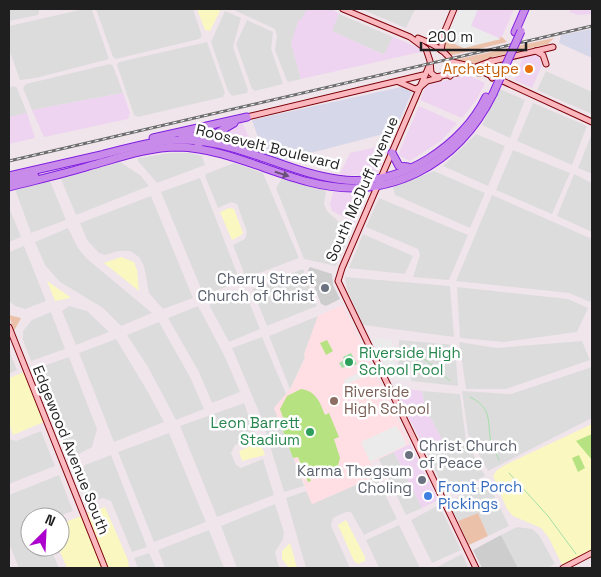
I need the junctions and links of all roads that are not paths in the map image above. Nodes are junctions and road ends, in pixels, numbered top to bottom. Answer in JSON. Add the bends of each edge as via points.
{"nodes":[{"id":1,"x":343,"y":9,"type":"edge"},
{"id":2,"x":454,"y":9,"type":"edge"},
{"id":3,"x":525,"y":9,"type":"edge"},
{"id":4,"x":530,"y":9,"type":"edge"},
{"id":5,"x":518,"y":31,"type":"junction"},
{"id":6,"x":444,"y":33,"type":"junction"},
{"id":7,"x":410,"y":37,"type":"junction"},
{"id":8,"x":433,"y":46,"type":"junction"},
{"id":9,"x":553,"y":47,"type":"dead end"},
{"id":10,"x":426,"y":49,"type":"junction"},
{"id":11,"x":441,"y":50,"type":"junction"},
{"id":12,"x":536,"y":51,"type":"junction"},
{"id":13,"x":491,"y":61,"type":"junction"},
{"id":14,"x":452,"y":62,"type":"junction"},
{"id":15,"x":430,"y":64,"type":"junction"},
{"id":16,"x":546,"y":64,"type":"dead end"},
{"id":17,"x":474,"y":68,"type":"junction"},
{"id":18,"x":425,"y":74,"type":"junction"},
{"id":19,"x":483,"y":74,"type":"junction"},
{"id":20,"x":450,"y":76,"type":"junction"},
{"id":21,"x":440,"y":77,"type":"junction"},
{"id":22,"x":492,"y":78,"type":"junction"},
{"id":23,"x":398,"y":82,"type":"junction"},
{"id":24,"x":420,"y":87,"type":"junction"},
{"id":25,"x":491,"y":93,"type":"junction"},
{"id":26,"x":246,"y":117,"type":"junction"},
{"id":27,"x":592,"y":122,"type":"edge"},
{"id":28,"x":174,"y":134,"type":"junction"},
{"id":29,"x":203,"y":140,"type":"junction"},
{"id":30,"x":183,"y":148,"type":"junction"},
{"id":31,"x":392,"y":153,"type":"junction"},
{"id":32,"x":113,"y":159,"type":"junction"},
{"id":33,"x":411,"y":168,"type":"junction"},
{"id":34,"x":9,"y":172,"type":"edge"},
{"id":35,"x":9,"y":176,"type":"edge"},
{"id":36,"x":380,"y":181,"type":"junction"},
{"id":37,"x":9,"y":182,"type":"edge"},
{"id":38,"x":9,"y":187,"type":"edge"},
{"id":39,"x":9,"y":328,"type":"edge"},
{"id":40,"x":592,"y":553,"type":"edge"},
{"id":41,"x":105,"y":568,"type":"edge"},
{"id":42,"x":476,"y":568,"type":"edge"},
{"id":43,"x":563,"y":568,"type":"edge"}],
"edges":[{"from":1,"to":7,"type":"main road"},
{"from":2,"to":6,"type":"main road"},
{"from":3,"to":5,"type":"highway","name":"Roosevelt Boulevard"},
{"from":4,"to":5,"type":"highway","name":"Roosevelt Boulevard"},
{"from":5,"to":25,"type":"highway","name":"Roosevelt Boulevard","bridge":true},
{"from":6,"to":8,"type":"main road"},
{"from":6,"to":11,"type":"main road"},
{"from":7,"to":8,"type":"main road"},
{"from":7,"to":10,"type":"main road"},
{"from":8,"to":10,"type":"main road"},
{"from":8,"to":11,"type":"main road"},
{"from":9,"to":12,"type":"main road"},
{"from":10,"to":15,"type":"main road"},
{"from":11,"to":14,"type":"main road"},
{"from":12,"to":13,"type":"main road"},
{"from":12,"to":16,"type":"main road","via":[[543,55]]},
{"from":13,"to":17,"type":"main road"},
{"from":13,"to":22,"type":"main road","via":[[487,68]]},
{"from":14,"to":17,"type":"main road"},
{"from":14,"to":20,"type":"main road","via":[[454,70]]},
{"from":15,"to":18,"type":"main road","name":"South McDuff Avenue"},
{"from":15,"to":21,"type":"main road","via":[[432,75]]},
{"from":17,"to":19,"type":"main road"},
{"from":18,"to":23,"type":"main road"},
{"from":18,"to":24,"type":"main road","name":"South McDuff Avenue"},
{"from":19,"to":20,"type":"main road","via":[[465,72]]},
{"from":19,"to":22,"type":"main road"},
{"from":20,"to":21,"type":"main road"},
{"from":21,"to":24,"type":"main road"},
{"from":22,"to":27,"type":"main road"},
{"from":23,"to":24,"type":"main road","via":[[415,89]]},
{"from":23,"to":26,"type":"main road"},
{"from":24,"to":31,"type":"main road","name":"South McDuff Avenue"},
{"from":25,"to":33,"type":"highway","name":"Roosevelt Boulevard","via":[[451,143]]},
{"from":25,"to":36,"type":"highway","name":"Roosevelt Boulevard","via":[[471,131],[446,155],[422,171]]},
{"from":26,"to":28,"type":"highway"},
{"from":26,"to":29,"type":"highway"},
{"from":28,"to":29,"type":"highway"},
{"from":28,"to":34,"type":"highway"},
{"from":29,"to":30,"type":"highway"},
{"from":29,"to":35,"type":"highway","name":"Roosevelt Boulevard","via":[[152,143]]},
{"from":29,"to":36,"type":"highway","name":"Roosevelt Boulevard","via":[[321,178]]},
{"from":30,"to":32,"type":"highway","name":"Roosevelt Boulevard","via":[[144,151]]},
{"from":30,"to":36,"type":"highway","name":"Roosevelt Boulevard","one_way":true,"via":[[223,154],[311,183],[342,187]]},
{"from":31,"to":33,"type":"highway","via":[[399,166]]},
{"from":31,"to":36,"type":"main road","name":"South McDuff Avenue"},
{"from":32,"to":37,"type":"highway"},
{"from":32,"to":38,"type":"highway"},
{"from":33,"to":36,"type":"highway","name":"Roosevelt Boulevard"},
{"from":36,"to":42,"type":"main road","name":"South McDuff Avenue","via":[[340,273],[339,284]]},
{"from":39,"to":41,"type":"main road","name":"Edgewood Avenue South"},
{"from":40,"to":43,"type":"main road"}]}
